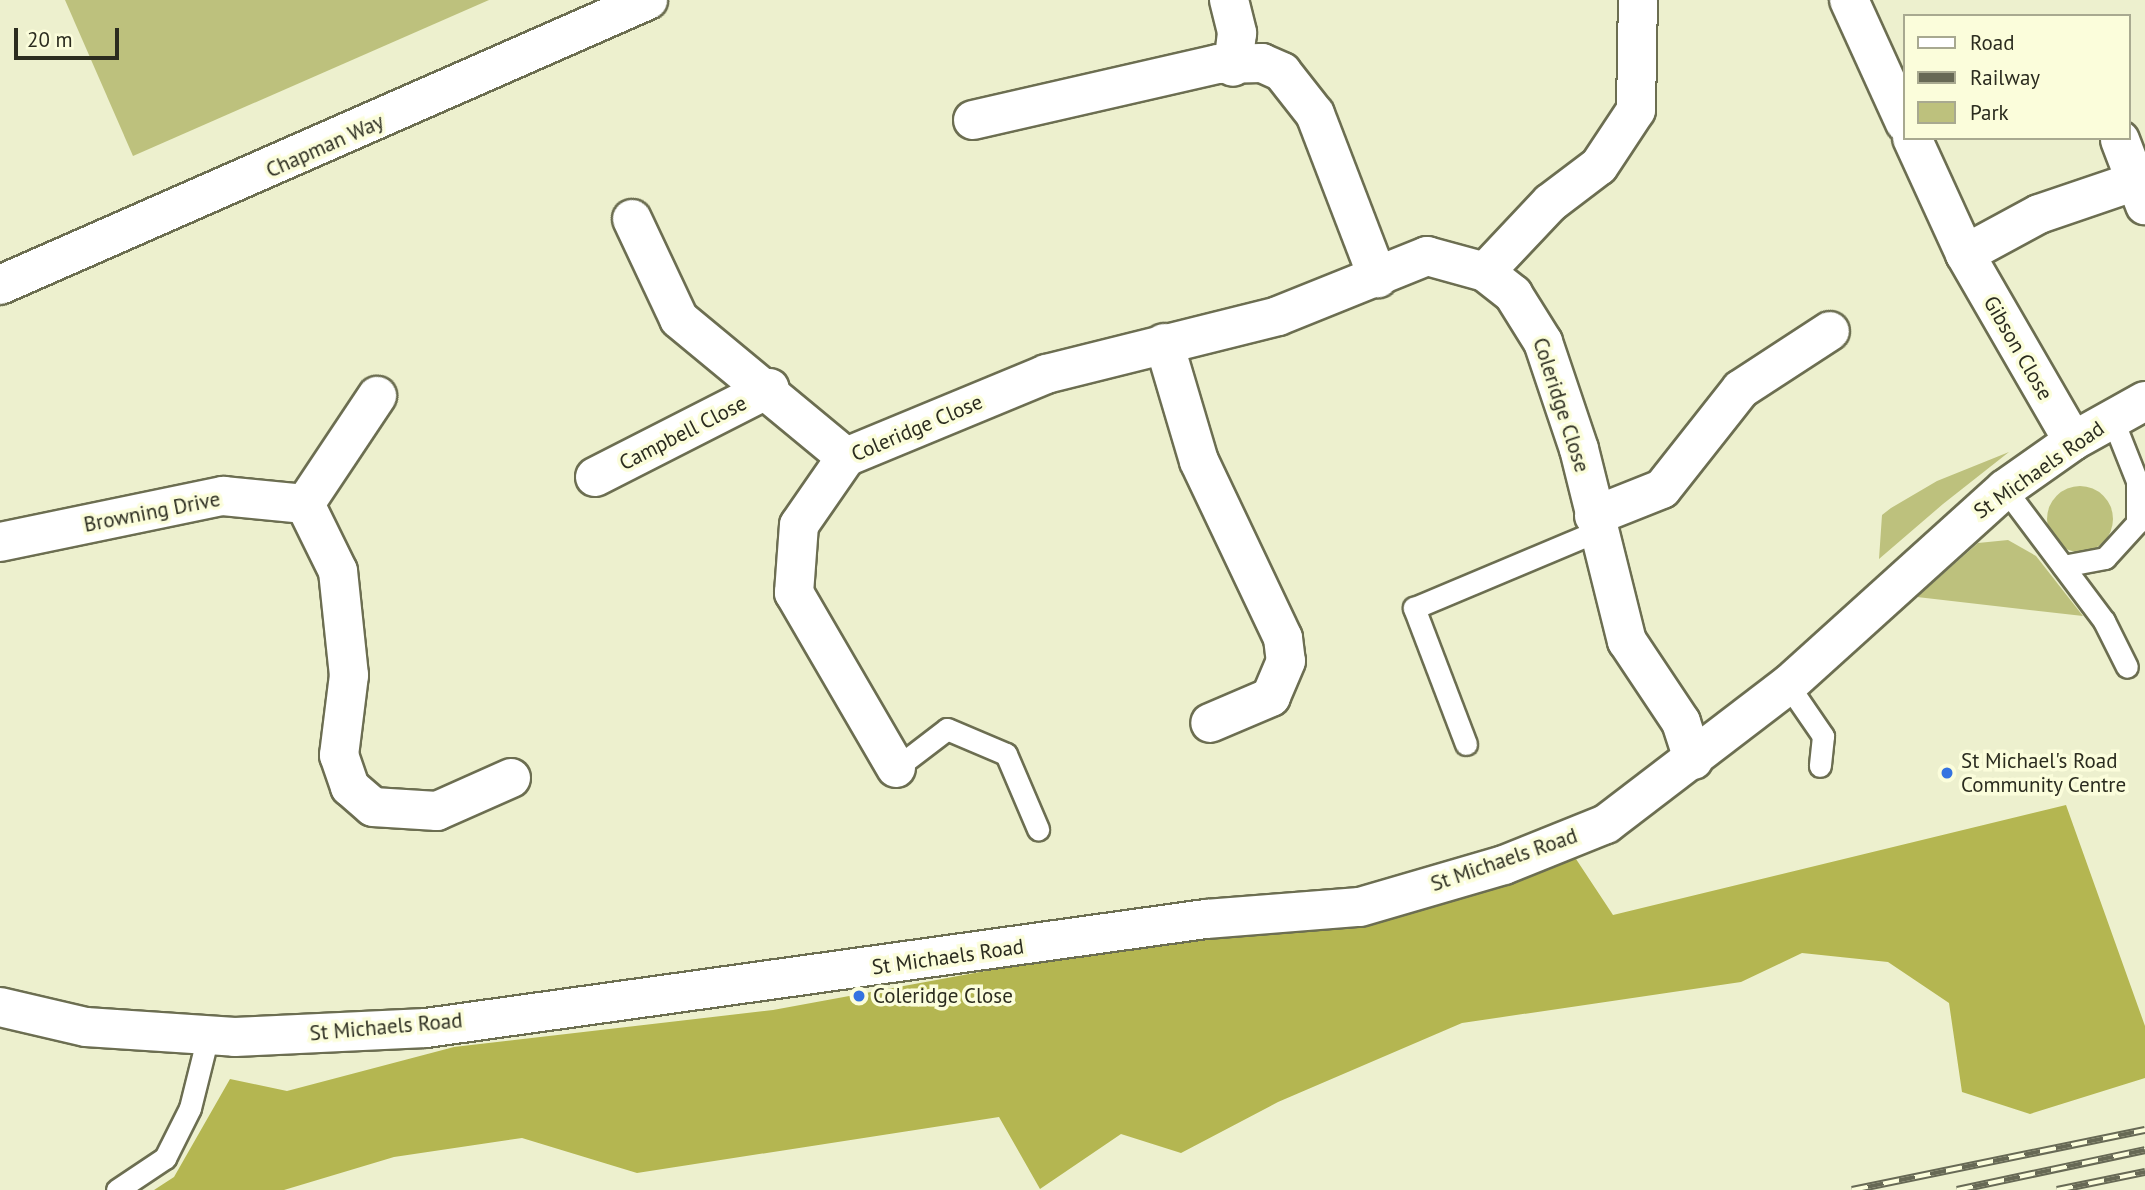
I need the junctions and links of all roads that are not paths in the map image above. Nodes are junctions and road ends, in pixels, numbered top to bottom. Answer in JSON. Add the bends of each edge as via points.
{"nodes":[{"id":1,"x":648,"y":0,"type":"edge"},
{"id":2,"x":1229,"y":0,"type":"edge"},
{"id":3,"x":1638,"y":0,"type":"edge"},
{"id":4,"x":1849,"y":0,"type":"edge"},
{"id":5,"x":595,"y":11,"type":"edge"},
{"id":6,"x":1233,"y":67,"type":"junction"},
{"id":7,"x":973,"y":120,"type":"dead end"},
{"id":8,"x":1904,"y":121,"type":"edge"},
{"id":9,"x":1913,"y":140,"type":"edge"},
{"id":10,"x":2120,"y":140,"type":"edge"},
{"id":11,"x":2141,"y":193,"type":"edge"},
{"id":12,"x":632,"y":219,"type":"dead end"},
{"id":13,"x":1965,"y":254,"type":"junction"},
{"id":14,"x":1485,"y":272,"type":"junction"},
{"id":15,"x":1378,"y":278,"type":"junction"},
{"id":16,"x":0,"y":285,"type":"edge"},
{"id":17,"x":1830,"y":331,"type":"dead end"},
{"id":18,"x":1164,"y":343,"type":"junction"},
{"id":19,"x":770,"y":388,"type":"junction"},
{"id":20,"x":377,"y":396,"type":"dead end"},
{"id":21,"x":2129,"y":409,"type":"edge"},
{"id":22,"x":2073,"y":440,"type":"junction"},
{"id":23,"x":846,"y":457,"type":"junction"},
{"id":24,"x":595,"y":477,"type":"dead end"},
{"id":25,"x":2005,"y":489,"type":"junction"},
{"id":26,"x":305,"y":504,"type":"junction"},
{"id":27,"x":1595,"y":524,"type":"junction"},
{"id":28,"x":0,"y":542,"type":"edge"},
{"id":29,"x":2063,"y":566,"type":"junction"},
{"id":30,"x":2127,"y":667,"type":"dead end"},
{"id":31,"x":1788,"y":685,"type":"junction"},
{"id":32,"x":1210,"y":723,"type":"dead end"},
{"id":33,"x":1465,"y":744,"type":"dead end"},
{"id":34,"x":1693,"y":761,"type":"junction"},
{"id":35,"x":1820,"y":766,"type":"dead end"},
{"id":36,"x":896,"y":768,"type":"joint"},
{"id":37,"x":511,"y":778,"type":"dead end"},
{"id":38,"x":1038,"y":828,"type":"dead end"},
{"id":39,"x":0,"y":1007,"type":"edge"},
{"id":40,"x":208,"y":1036,"type":"junction"},
{"id":41,"x":117,"y":1190,"type":"edge"}],
"edges":[{"from":1,"to":5,"type":"street","name":"Chapman Way"},
{"from":2,"to":6,"type":"street","via":[[1237,33]]},
{"from":3,"to":14,"type":"street","via":[[1636,110],[1599,166],[1550,203]]},
{"from":4,"to":8,"type":"street"},
{"from":5,"to":16,"type":"street","name":"Chapman Way"},
{"from":6,"to":7,"type":"street","via":[[1218,64]]},
{"from":6,"to":15,"type":"street","via":[[1262,63],[1300,91]]},
{"from":9,"to":13,"type":"street","name":"Gibson Close"},
{"from":10,"to":11,"type":"street"},
{"from":11,"to":13,"type":"street","via":[[2039,214]]},
{"from":12,"to":19,"type":"street","name":"Campbell Close","via":[[680,319],[719,356]]},
{"from":13,"to":22,"type":"street","name":"Gibson Close"},
{"from":14,"to":15,"type":"street","name":"Coleridge Close","via":[[1427,257]]},
{"from":14,"to":27,"type":"street","name":"Coleridge Close","via":[[1513,294],[1544,342]]},
{"from":15,"to":18,"type":"street","name":"Coleridge Close","via":[[1278,316]]},
{"from":17,"to":27,"type":"street","via":[[1741,389],[1662,489]]},
{"from":18,"to":23,"type":"street","name":"Coleridge Close","via":[[1046,374]]},
{"from":18,"to":32,"type":"street","via":[[1199,461],[1283,638],[1286,662],[1271,697]]},
{"from":19,"to":23,"type":"street","name":"Campbell Close"},
{"from":19,"to":24,"type":"street","name":"Campbell Close"},
{"from":20,"to":26,"type":"street"},
{"from":21,"to":22,"type":"street","name":"St Michaels Road"},
{"from":21,"to":29,"type":"lane","via":[[2137,523],[2105,558]]},
{"from":22,"to":25,"type":"street","name":"St Michaels Road"},
{"from":23,"to":36,"type":"street","name":"Coleridge Close","via":[[799,526],[794,593]]},
{"from":25,"to":29,"type":"lane"},
{"from":25,"to":31,"type":"street","name":"St Michaels Road","via":[[1937,545]]},
{"from":26,"to":28,"type":"street","name":"Browning Drive","via":[[223,496]]},
{"from":26,"to":37,"type":"street","via":[[338,571],[349,675],[339,755],[350,787],[373,807],[437,811]]},
{"from":27,"to":33,"type":"lane","via":[[1414,608]]},
{"from":27,"to":34,"type":"street","name":"Coleridge Close","via":[[1627,641],[1681,722]]},
{"from":29,"to":30,"type":"lane"},
{"from":31,"to":34,"type":"street","name":"St Michaels Road"},
{"from":31,"to":35,"type":"lane","via":[[1823,736]]},
{"from":34,"to":40,"type":"street","name":"St Michaels Road","via":[[1606,824],[1504,865],[1360,907],[1206,919],[426,1028]]},
{"from":36,"to":38,"type":"lane","via":[[947,729],[983,744],[1006,754]]},
{"from":39,"to":40,"type":"street","name":"St Michaels Road","via":[[86,1027]]},
{"from":40,"to":41,"type":"lane","via":[[190,1108],[165,1158]]}]}
